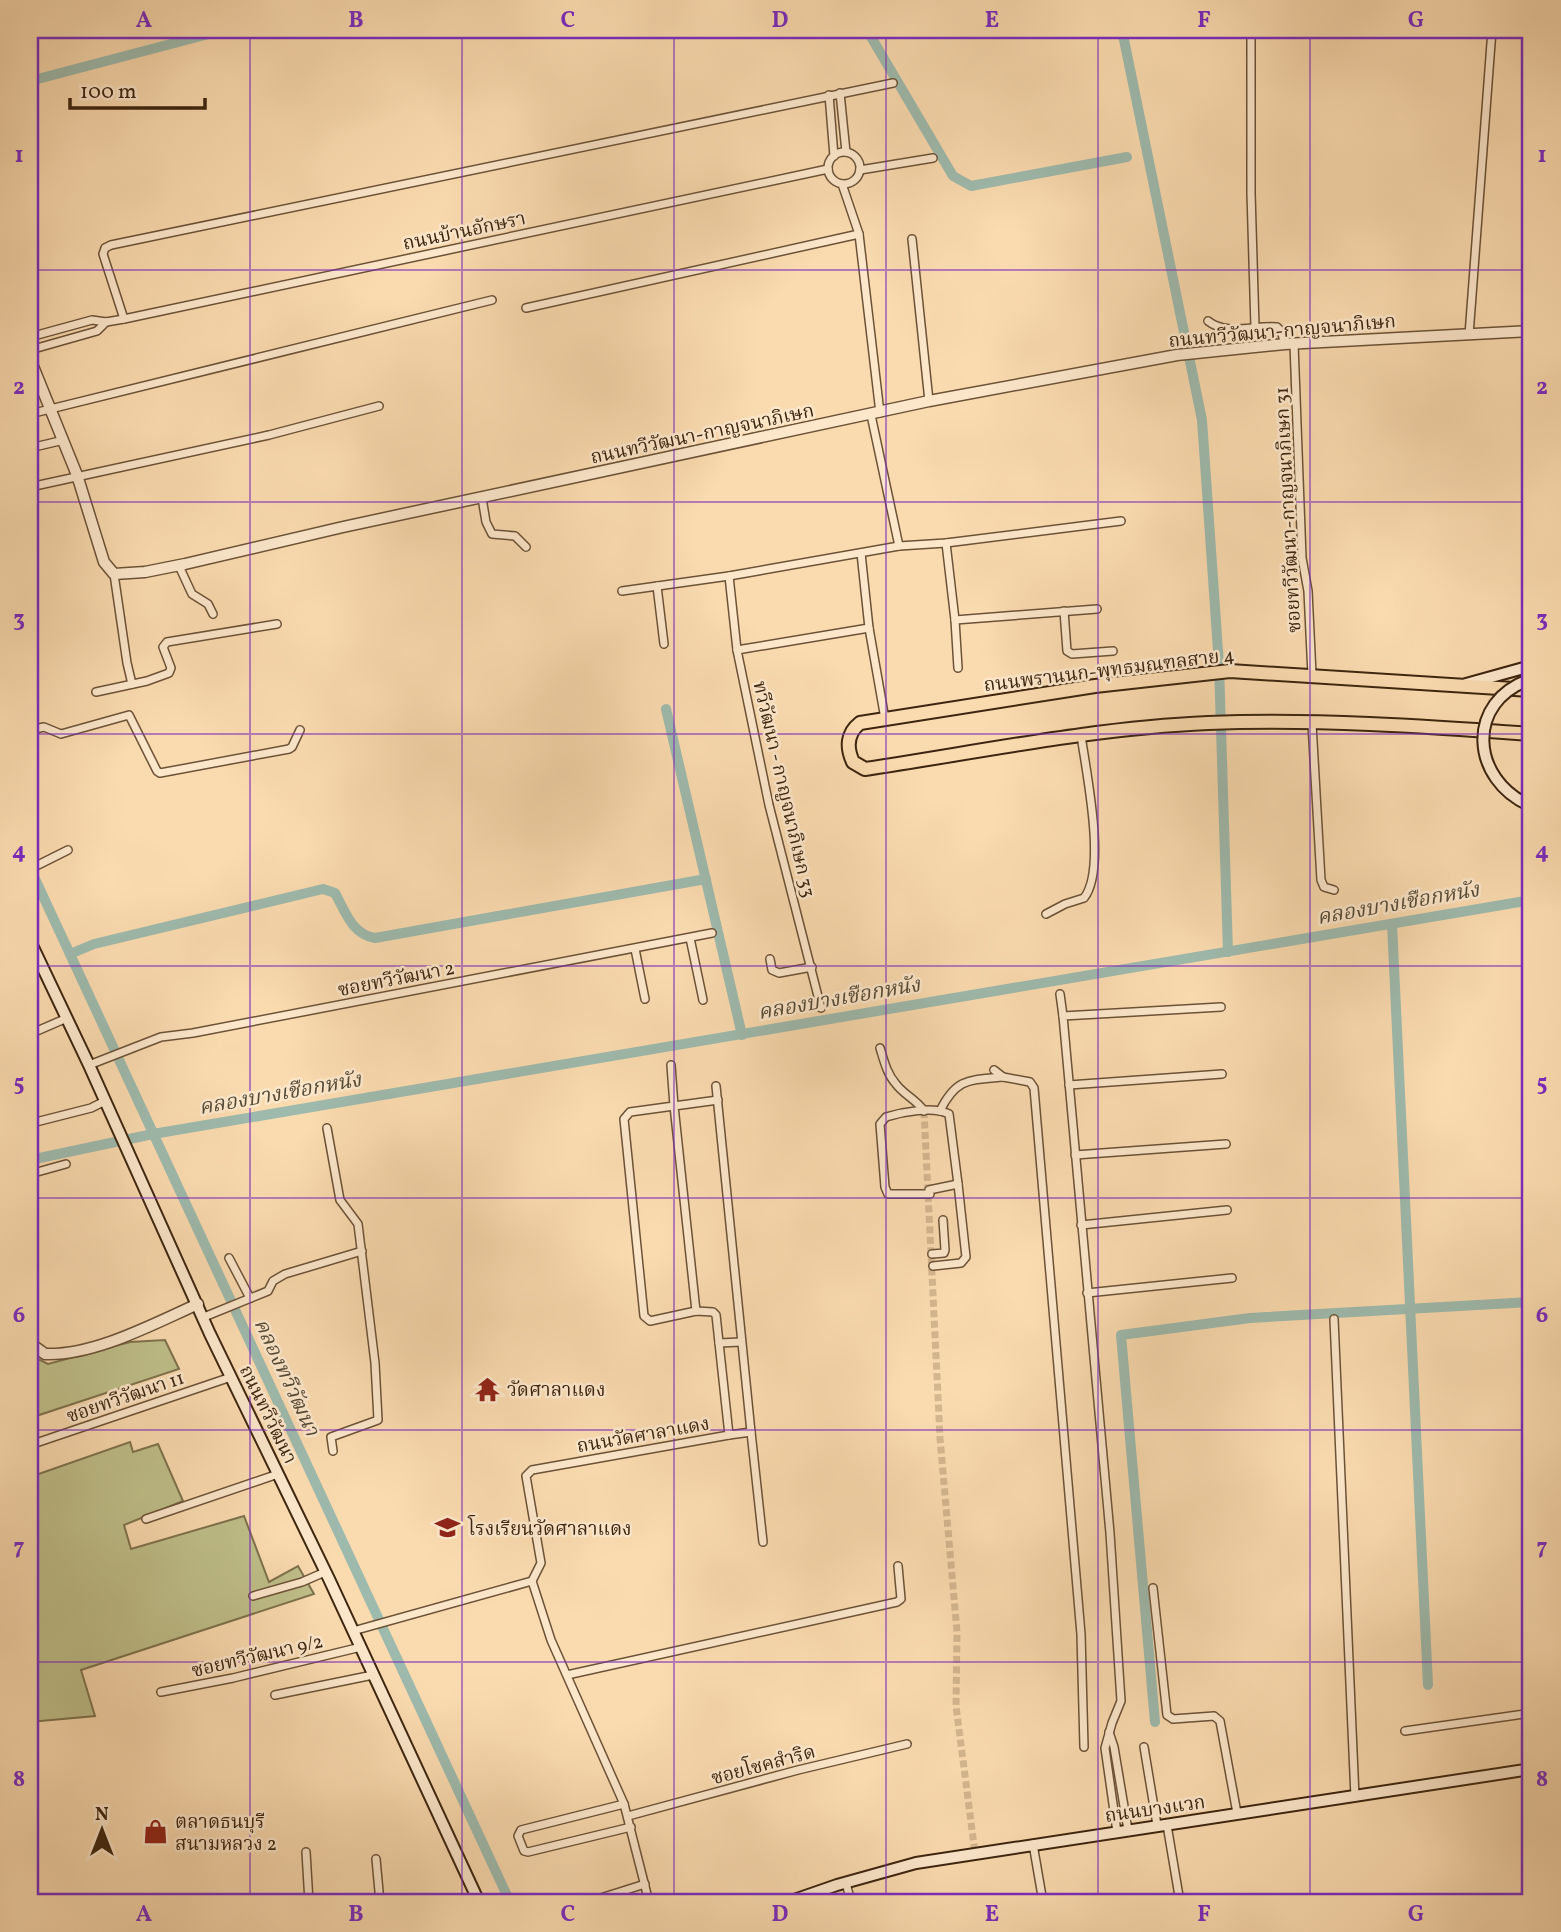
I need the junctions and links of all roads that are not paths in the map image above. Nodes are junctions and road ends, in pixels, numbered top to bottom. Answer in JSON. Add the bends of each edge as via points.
{"nodes":[{"id":1,"x":1251,"y":30,"type":"edge"},
{"id":2,"x":1492,"y":30,"type":"edge"},
{"id":3,"x":893,"y":83,"type":"dead end"},
{"id":4,"x":840,"y":93,"type":"junction"},
{"id":5,"x":829,"y":95,"type":"junction"},
{"id":6,"x":846,"y":152,"type":"junction"},
{"id":7,"x":834,"y":156,"type":"junction"},
{"id":8,"x":933,"y":158,"type":"dead end"},
{"id":9,"x":828,"y":169,"type":"junction"},
{"id":10,"x":860,"y":170,"type":"junction"},
{"id":11,"x":842,"y":184,"type":"junction"},
{"id":12,"x":859,"y":234,"type":"junction"},
{"id":13,"x":912,"y":239,"type":"dead end"},
{"id":14,"x":492,"y":300,"type":"dead end"},
{"id":15,"x":526,"y":308,"type":"dead end"},
{"id":16,"x":124,"y":319,"type":"junction"},
{"id":17,"x":1208,"y":321,"type":"dead end"},
{"id":18,"x":106,"y":322,"type":"junction"},
{"id":19,"x":1255,"y":327,"type":"junction"},
{"id":20,"x":1531,"y":331,"type":"edge"},
{"id":21,"x":1469,"y":335,"type":"junction"},
{"id":22,"x":30,"y":337,"type":"edge"},
{"id":23,"x":1289,"y":344,"type":"junction"},
{"id":24,"x":30,"y":350,"type":"edge"},
{"id":25,"x":30,"y":359,"type":"edge"},
{"id":26,"x":929,"y":401,"type":"junction"},
{"id":27,"x":379,"y":406,"type":"dead end"},
{"id":28,"x":51,"y":408,"type":"junction"},
{"id":29,"x":30,"y":414,"type":"edge"},
{"id":30,"x":875,"y":414,"type":"junction"},
{"id":31,"x":64,"y":440,"type":"junction"},
{"id":32,"x":30,"y":448,"type":"edge"},
{"id":33,"x":78,"y":475,"type":"junction"},
{"id":34,"x":30,"y":487,"type":"edge"},
{"id":35,"x":482,"y":498,"type":"junction"},
{"id":36,"x":1121,"y":522,"type":"dead end"},
{"id":37,"x":946,"y":543,"type":"junction"},
{"id":38,"x":899,"y":546,"type":"junction"},
{"id":39,"x":526,"y":547,"type":"dead end"},
{"id":40,"x":861,"y":553,"type":"junction"},
{"id":41,"x":179,"y":565,"type":"junction"},
{"id":42,"x":114,"y":574,"type":"junction"},
{"id":43,"x":729,"y":576,"type":"junction"},
{"id":44,"x":657,"y":586,"type":"junction"},
{"id":45,"x":622,"y":591,"type":"dead end"},
{"id":46,"x":1097,"y":609,"type":"dead end"},
{"id":47,"x":1064,"y":611,"type":"junction"},
{"id":48,"x":213,"y":614,"type":"dead end"},
{"id":49,"x":956,"y":620,"type":"junction"},
{"id":50,"x":276,"y":624,"type":"dead end"},
{"id":51,"x":869,"y":628,"type":"junction"},
{"id":52,"x":664,"y":644,"type":"dead end"},
{"id":53,"x":737,"y":650,"type":"junction"},
{"id":54,"x":1113,"y":650,"type":"dead end"},
{"id":55,"x":1531,"y":666,"type":"edge"},
{"id":56,"x":958,"y":668,"type":"dead end"},
{"id":57,"x":1312,"y":675,"type":"junction"},
{"id":58,"x":1531,"y":679,"type":"edge"},
{"id":59,"x":132,"y":684,"type":"junction"},
{"id":60,"x":1466,"y":684,"type":"junction"},
{"id":61,"x":1531,"y":690,"type":"edge"},
{"id":62,"x":96,"y":692,"type":"dead end"},
{"id":63,"x":885,"y":719,"type":"junction"},
{"id":64,"x":1312,"y":724,"type":"junction"},
{"id":65,"x":30,"y":730,"type":"edge"},
{"id":66,"x":300,"y":730,"type":"dead end"},
{"id":67,"x":1531,"y":734,"type":"edge"},
{"id":68,"x":1081,"y":735,"type":"junction"},
{"id":69,"x":1531,"y":806,"type":"edge"},
{"id":70,"x":68,"y":850,"type":"dead end"},
{"id":71,"x":30,"y":869,"type":"edge"},
{"id":72,"x":1334,"y":890,"type":"dead end"},
{"id":73,"x":1046,"y":914,"type":"dead end"},
{"id":74,"x":712,"y":933,"type":"dead end"},
{"id":75,"x":690,"y":939,"type":"junction"},
{"id":76,"x":30,"y":941,"type":"edge"},
{"id":77,"x":635,"y":949,"type":"junction"},
{"id":78,"x":770,"y":959,"type":"dead end"},
{"id":79,"x":812,"y":967,"type":"junction"},
{"id":80,"x":1060,"y":994,"type":"dead end"},
{"id":81,"x":645,"y":999,"type":"dead end"},
{"id":82,"x":703,"y":1000,"type":"dead end"},
{"id":83,"x":1221,"y":1007,"type":"dead end"},
{"id":84,"x":821,"y":1008,"type":"dead end"},
{"id":85,"x":1063,"y":1016,"type":"junction"},
{"id":86,"x":67,"y":1018,"type":"junction"},
{"id":87,"x":30,"y":1034,"type":"edge"},
{"id":88,"x":880,"y":1048,"type":"dead end"},
{"id":89,"x":89,"y":1065,"type":"junction"},
{"id":90,"x":671,"y":1065,"type":"dead end"},
{"id":91,"x":994,"y":1070,"type":"dead end"},
{"id":92,"x":1222,"y":1074,"type":"dead end"},
{"id":93,"x":1003,"y":1077,"type":"junction"},
{"id":94,"x":1069,"y":1085,"type":"junction"},
{"id":95,"x":716,"y":1086,"type":"dead end"},
{"id":96,"x":718,"y":1100,"type":"junction"},
{"id":97,"x":105,"y":1101,"type":"junction"},
{"id":98,"x":674,"y":1106,"type":"junction"},
{"id":99,"x":924,"y":1111,"type":"junction"},
{"id":100,"x":940,"y":1111,"type":"junction"},
{"id":101,"x":32,"y":1123,"type":"dead end"},
{"id":102,"x":327,"y":1128,"type":"dead end"},
{"id":103,"x":1226,"y":1144,"type":"dead end"},
{"id":104,"x":1075,"y":1155,"type":"junction"},
{"id":105,"x":66,"y":1164,"type":"dead end"},
{"id":106,"x":30,"y":1174,"type":"edge"},
{"id":107,"x":958,"y":1184,"type":"junction"},
{"id":108,"x":1227,"y":1210,"type":"dead end"},
{"id":109,"x":943,"y":1220,"type":"dead end"},
{"id":110,"x":1081,"y":1225,"type":"junction"},
{"id":111,"x":362,"y":1251,"type":"junction"},
{"id":112,"x":932,"y":1254,"type":"dead end"},
{"id":113,"x":229,"y":1258,"type":"dead end"},
{"id":114,"x":933,"y":1266,"type":"dead end"},
{"id":115,"x":1232,"y":1278,"type":"dead end"},
{"id":116,"x":1087,"y":1293,"type":"junction"},
{"id":117,"x":249,"y":1299,"type":"junction"},
{"id":118,"x":198,"y":1304,"type":"junction"},
{"id":119,"x":696,"y":1311,"type":"junction"},
{"id":120,"x":204,"y":1317,"type":"junction"},
{"id":121,"x":1334,"y":1319,"type":"dead end"},
{"id":122,"x":741,"y":1342,"type":"junction"},
{"id":123,"x":30,"y":1343,"type":"edge"},
{"id":124,"x":719,"y":1343,"type":"junction"},
{"id":125,"x":231,"y":1377,"type":"junction"},
{"id":126,"x":751,"y":1432,"type":"junction"},
{"id":127,"x":729,"y":1435,"type":"junction"},
{"id":128,"x":30,"y":1445,"type":"edge"},
{"id":129,"x":333,"y":1451,"type":"dead end"},
{"id":130,"x":278,"y":1474,"type":"junction"},
{"id":131,"x":146,"y":1519,"type":"dead end"},
{"id":132,"x":763,"y":1542,"type":"dead end"},
{"id":133,"x":898,"y":1566,"type":"dead end"},
{"id":134,"x":325,"y":1572,"type":"junction"},
{"id":135,"x":532,"y":1581,"type":"junction"},
{"id":136,"x":1153,"y":1588,"type":"dead end"},
{"id":137,"x":253,"y":1596,"type":"dead end"},
{"id":138,"x":353,"y":1631,"type":"junction"},
{"id":139,"x":361,"y":1647,"type":"junction"},
{"id":140,"x":373,"y":1675,"type":"junction"},
{"id":141,"x":567,"y":1675,"type":"junction"},
{"id":142,"x":161,"y":1692,"type":"dead end"},
{"id":143,"x":275,"y":1695,"type":"dead end"},
{"id":144,"x":1531,"y":1713,"type":"edge"},
{"id":145,"x":1405,"y":1731,"type":"dead end"},
{"id":146,"x":907,"y":1744,"type":"dead end"},
{"id":147,"x":1084,"y":1747,"type":"dead end"},
{"id":148,"x":1144,"y":1747,"type":"dead end"},
{"id":149,"x":1531,"y":1769,"type":"edge"},
{"id":150,"x":1355,"y":1797,"type":"junction"},
{"id":151,"x":624,"y":1804,"type":"junction"},
{"id":152,"x":1237,"y":1813,"type":"junction"},
{"id":153,"x":628,"y":1816,"type":"junction"},
{"id":154,"x":1162,"y":1825,"type":"junction"},
{"id":155,"x":631,"y":1826,"type":"junction"},
{"id":156,"x":1123,"y":1831,"type":"junction"},
{"id":157,"x":1033,"y":1844,"type":"junction"},
{"id":158,"x":306,"y":1852,"type":"dead end"},
{"id":159,"x":376,"y":1859,"type":"dead end"},
{"id":160,"x":846,"y":1883,"type":"junction"},
{"id":161,"x":645,"y":1884,"type":"junction"},
{"id":162,"x":309,"y":1902,"type":"edge"},
{"id":163,"x":380,"y":1902,"type":"edge"},
{"id":164,"x":479,"y":1902,"type":"edge"},
{"id":165,"x":588,"y":1902,"type":"edge"},
{"id":166,"x":649,"y":1902,"type":"edge"},
{"id":167,"x":788,"y":1902,"type":"edge"},
{"id":168,"x":851,"y":1902,"type":"edge"},
{"id":169,"x":1043,"y":1902,"type":"edge"},
{"id":170,"x":1180,"y":1902,"type":"edge"}],
"edges":[{"from":1,"to":19,"type":"street"},
{"from":2,"to":21,"type":"street"},
{"from":3,"to":4,"type":"street"},
{"from":4,"to":5,"type":"street"},
{"from":4,"to":6,"type":"street"},
{"from":5,"to":7,"type":"street"},
{"from":5,"to":16,"type":"street","via":[[107,246],[103,254]]},
{"from":6,"to":7,"type":"street"},
{"from":6,"to":10,"type":"street","via":[[855,156]]},
{"from":7,"to":9,"type":"street"},
{"from":8,"to":10,"type":"street"},
{"from":9,"to":11,"type":"street"},
{"from":9,"to":16,"type":"street","name":"ถนนบ้านอักษรา"},
{"from":10,"to":11,"type":"street","via":[[856,179]]},
{"from":11,"to":12,"type":"street"},
{"from":12,"to":15,"type":"street"},
{"from":12,"to":30,"type":"street"},
{"from":13,"to":26,"type":"street"},
{"from":14,"to":28,"type":"street"},
{"from":16,"to":18,"type":"street","name":"ถนนบ้านอักษรา"},
{"from":17,"to":19,"type":"street","via":[[1224,329]]},
{"from":18,"to":22,"type":"street","name":"ถนนบ้านอักษรา","via":[[92,320]]},
{"from":18,"to":24,"type":"street","name":"ถนนบ้านอักษรา","via":[[97,331]]},
{"from":19,"to":23,"type":"street","via":[[1277,327]]},
{"from":20,"to":21,"type":"street","name":"ถนนทวีวัฒนา-กาญจนาภิเษก"},
{"from":21,"to":23,"type":"street","name":"ถนนทวีวัฒนา-กาญจนาภิเษก"},
{"from":23,"to":26,"type":"street","name":"ถนนทวีวัฒนา-กาญจนาภิเษก","via":[[1177,355]]},
{"from":23,"to":57,"type":"street","name":"ซอยทวีวัฒนา-กาญจนาภิเษก 31"},
{"from":25,"to":28,"type":"street"},
{"from":26,"to":30,"type":"street","name":"ถนนทวีวัฒนา-กาญจนาภิเษก"},
{"from":27,"to":33,"type":"street","via":[[269,435]]},
{"from":28,"to":29,"type":"street"},
{"from":28,"to":31,"type":"street"},
{"from":30,"to":35,"type":"street","name":"ถนนทวีวัฒนา-กาญจนาภิเษก"},
{"from":30,"to":38,"type":"street"},
{"from":31,"to":32,"type":"street"},
{"from":31,"to":33,"type":"street"},
{"from":33,"to":34,"type":"street"},
{"from":33,"to":42,"type":"street","via":[[104,562]]},
{"from":35,"to":39,"type":"street","via":[[492,534],[515,536]]},
{"from":35,"to":41,"type":"street","name":"ถนนทวีวัฒนา-กาญจนาภิเษก"},
{"from":36,"to":37,"type":"street"},
{"from":37,"to":38,"type":"street"},
{"from":37,"to":49,"type":"street"},
{"from":38,"to":40,"type":"street"},
{"from":40,"to":43,"type":"street"},
{"from":40,"to":51,"type":"street"},
{"from":41,"to":42,"type":"street","name":"ถนนทวีวัฒนา-กาญจนาภิเษก"},
{"from":41,"to":48,"type":"street","via":[[191,594],[212,607]]},
{"from":42,"to":59,"type":"street"},
{"from":43,"to":44,"type":"street"},
{"from":43,"to":53,"type":"street","name":"ทวีวัฒนา - กาญจนาภิเษก 33"},
{"from":44,"to":45,"type":"street"},
{"from":44,"to":52,"type":"street"},
{"from":46,"to":47,"type":"street"},
{"from":47,"to":49,"type":"street"},
{"from":47,"to":54,"type":"street","via":[[1067,651]]},
{"from":49,"to":56,"type":"street"},
{"from":50,"to":59,"type":"street","via":[[167,642],[163,647],[169,673]]},
{"from":51,"to":53,"type":"street"},
{"from":51,"to":63,"type":"street"},
{"from":53,"to":79,"type":"street","name":"ทวีวัฒนา - กาญจนาภิเษก 33","via":[[769,805]]},
{"from":55,"to":60,"type":"main road"},
{"from":57,"to":60,"type":"main road","name":"ถนนพรานนก-พุทธมณฑลสาย 4"},
{"from":57,"to":63,"type":"main road","name":"ถนนพรานนก-พุทธมณฑลสาย 4","via":[[1206,673]]},
{"from":58,"to":69,"type":"main road","bridge":true,"via":[[1514,685],[1490,709],[1483,741],[1495,777]]},
{"from":59,"to":62,"type":"street"},
{"from":60,"to":61,"type":"main road","name":"ถนนพรานนก-พุทธมณฑลสาย 4"},
{"from":63,"to":68,"type":"main road","name":"ถนนพรานนก-พุทธมณฑลสาย 4","via":[[860,723],[850,734],[853,762],[866,769]]},
{"from":64,"to":67,"type":"main road","via":[[1413,725]]},
{"from":64,"to":68,"type":"main road","via":[[1206,723]]},
{"from":64,"to":72,"type":"street","via":[[1321,880],[1324,887]]},
{"from":65,"to":66,"type":"street","via":[[44,727],[61,734],[129,715],[160,773],[289,749]]},
{"from":68,"to":73,"type":"street","via":[[1096,851],[1089,889],[1084,898]]},
{"from":70,"to":71,"type":"street"},
{"from":74,"to":75,"type":"street","name":"ซอยทวีวัฒนา 2"},
{"from":75,"to":77,"type":"street","name":"ซอยทวีวัฒนา 2"},
{"from":75,"to":82,"type":"street"},
{"from":76,"to":86,"type":"main road","name":"ถนนทวีวัฒนา"},
{"from":77,"to":81,"type":"street"},
{"from":77,"to":89,"type":"street","name":"ซอยทวีวัฒนา 2","via":[[161,1037]]},
{"from":78,"to":79,"type":"street","via":[[772,970],[779,973]]},
{"from":79,"to":84,"type":"street","name":"ทวีวัฒนา - กาญจนาภิเษก 33"},
{"from":80,"to":85,"type":"street"},
{"from":83,"to":85,"type":"street"},
{"from":85,"to":94,"type":"street"},
{"from":86,"to":87,"type":"street"},
{"from":86,"to":89,"type":"main road","name":"ถนนทวีวัฒนา"},
{"from":88,"to":99,"type":"street","via":[[896,1085]]},
{"from":89,"to":97,"type":"main road","name":"ถนนทวีวัฒนา"},
{"from":90,"to":98,"type":"street"},
{"from":91,"to":93,"type":"street"},
{"from":92,"to":94,"type":"street"},
{"from":93,"to":100,"type":"street","via":[[967,1080],[948,1094]]},
{"from":93,"to":147,"type":"street","via":[[1030,1082],[1034,1088],[1081,1634]]},
{"from":94,"to":104,"type":"street"},
{"from":95,"to":96,"type":"street"},
{"from":96,"to":98,"type":"street"},
{"from":96,"to":122,"type":"street"},
{"from":97,"to":101,"type":"street"},
{"from":97,"to":118,"type":"main road","name":"ถนนทวีวัฒนา"},
{"from":98,"to":119,"type":"street"},
{"from":98,"to":119,"type":"street","via":[[630,1112],[624,1119],[640,1293],[643,1316],[650,1321]]},
{"from":99,"to":100,"type":"street"},
{"from":99,"to":107,"type":"street","via":[[886,1117],[880,1124],[888,1194],[929,1192]]},
{"from":100,"to":107,"type":"street","via":[[951,1117]]},
{"from":102,"to":111,"type":"street","via":[[340,1200],[358,1224]]},
{"from":103,"to":104,"type":"street"},
{"from":104,"to":110,"type":"street"},
{"from":105,"to":106,"type":"street"},
{"from":107,"to":114,"type":"street","via":[[966,1257],[961,1263]]},
{"from":108,"to":110,"type":"street"},
{"from":109,"to":112,"type":"street","via":[[945,1250]]},
{"from":110,"to":116,"type":"street"},
{"from":111,"to":117,"type":"street","via":[[285,1274],[273,1281],[268,1291]]},
{"from":111,"to":129,"type":"street","via":[[378,1420],[333,1435]]},
{"from":113,"to":117,"type":"street"},
{"from":115,"to":116,"type":"street"},
{"from":116,"to":156,"type":"street","via":[[1121,1701],[1105,1748]]},
{"from":117,"to":120,"type":"street"},
{"from":118,"to":120,"type":"main road","name":"ถนนทวีวัฒนา"},
{"from":118,"to":123,"type":"street","via":[[78,1350],[45,1354]]},
{"from":119,"to":124,"type":"street","name":"ถนนวัดศาลาแดง","via":[[716,1315]]},
{"from":120,"to":125,"type":"main road","name":"ถนนทวีวัฒนา"},
{"from":121,"to":150,"type":"street"},
{"from":122,"to":124,"type":"street"},
{"from":122,"to":126,"type":"street"},
{"from":124,"to":127,"type":"street","name":"ถนนวัดศาลาแดง"},
{"from":125,"to":128,"type":"street","name":"ซอยทวีวัฒนา 11"},
{"from":125,"to":130,"type":"main road","name":"ถนนทวีวัฒนา"},
{"from":126,"to":127,"type":"street"},
{"from":126,"to":132,"type":"street"},
{"from":127,"to":135,"type":"street","name":"ถนนวัดศาลาแดง","via":[[532,1470],[526,1483],[541,1563]]},
{"from":130,"to":131,"type":"street"},
{"from":130,"to":134,"type":"main road","name":"ถนนทวีวัฒนา"},
{"from":133,"to":141,"type":"street","via":[[902,1593],[897,1602]]},
{"from":134,"to":137,"type":"street"},
{"from":134,"to":138,"type":"main road","name":"ถนนทวีวัฒนา"},
{"from":135,"to":138,"type":"street"},
{"from":135,"to":141,"type":"street","name":"ถนนวัดศาลาแดง"},
{"from":136,"to":152,"type":"street","via":[[1167,1715],[1173,1719],[1214,1716],[1220,1721]]},
{"from":138,"to":139,"type":"main road","name":"ถนนทวีวัฒนา"},
{"from":139,"to":140,"type":"main road","name":"ถนนทวีวัฒนา"},
{"from":139,"to":142,"type":"street","name":"ซอยทวีวัฒนา 9/2"},
{"from":140,"to":143,"type":"street"},
{"from":140,"to":164,"type":"main road","name":"ถนนทวีวัฒนา"},
{"from":141,"to":151,"type":"street","name":"ถนนวัดศาลาแดง"},
{"from":144,"to":145,"type":"street"},
{"from":146,"to":153,"type":"street","name":"ซอยโชคสำริด"},
{"from":148,"to":154,"type":"street"},
{"from":149,"to":150,"type":"main road","name":"ถนนบางแวก"},
{"from":150,"to":152,"type":"main road","name":"ถนนบางแวก"},
{"from":151,"to":153,"type":"street","name":"ถนนวัดศาลาแดง"},
{"from":151,"to":155,"type":"street","via":[[521,1830],[518,1836],[528,1852]]},
{"from":152,"to":154,"type":"main road","name":"ถนนบางแวก"},
{"from":153,"to":155,"type":"street","name":"ถนนวัดศาลาแดง"},
{"from":154,"to":156,"type":"main road","name":"ถนนบางแวก"},
{"from":154,"to":170,"type":"street"},
{"from":155,"to":161,"type":"street","name":"ถนนวัดศาลาแดง"},
{"from":156,"to":157,"type":"main road","name":"ถนนบางแวก"},
{"from":157,"to":160,"type":"main road","name":"ถนนบางแวก","via":[[916,1863]]},
{"from":157,"to":169,"type":"street"},
{"from":158,"to":162,"type":"street"},
{"from":159,"to":163,"type":"street"},
{"from":160,"to":167,"type":"main road","name":"ถนนบางแวก"},
{"from":160,"to":168,"type":"street"},
{"from":161,"to":165,"type":"street"},
{"from":161,"to":166,"type":"street","name":"ถนนวัดศาลาแดง"}]}
